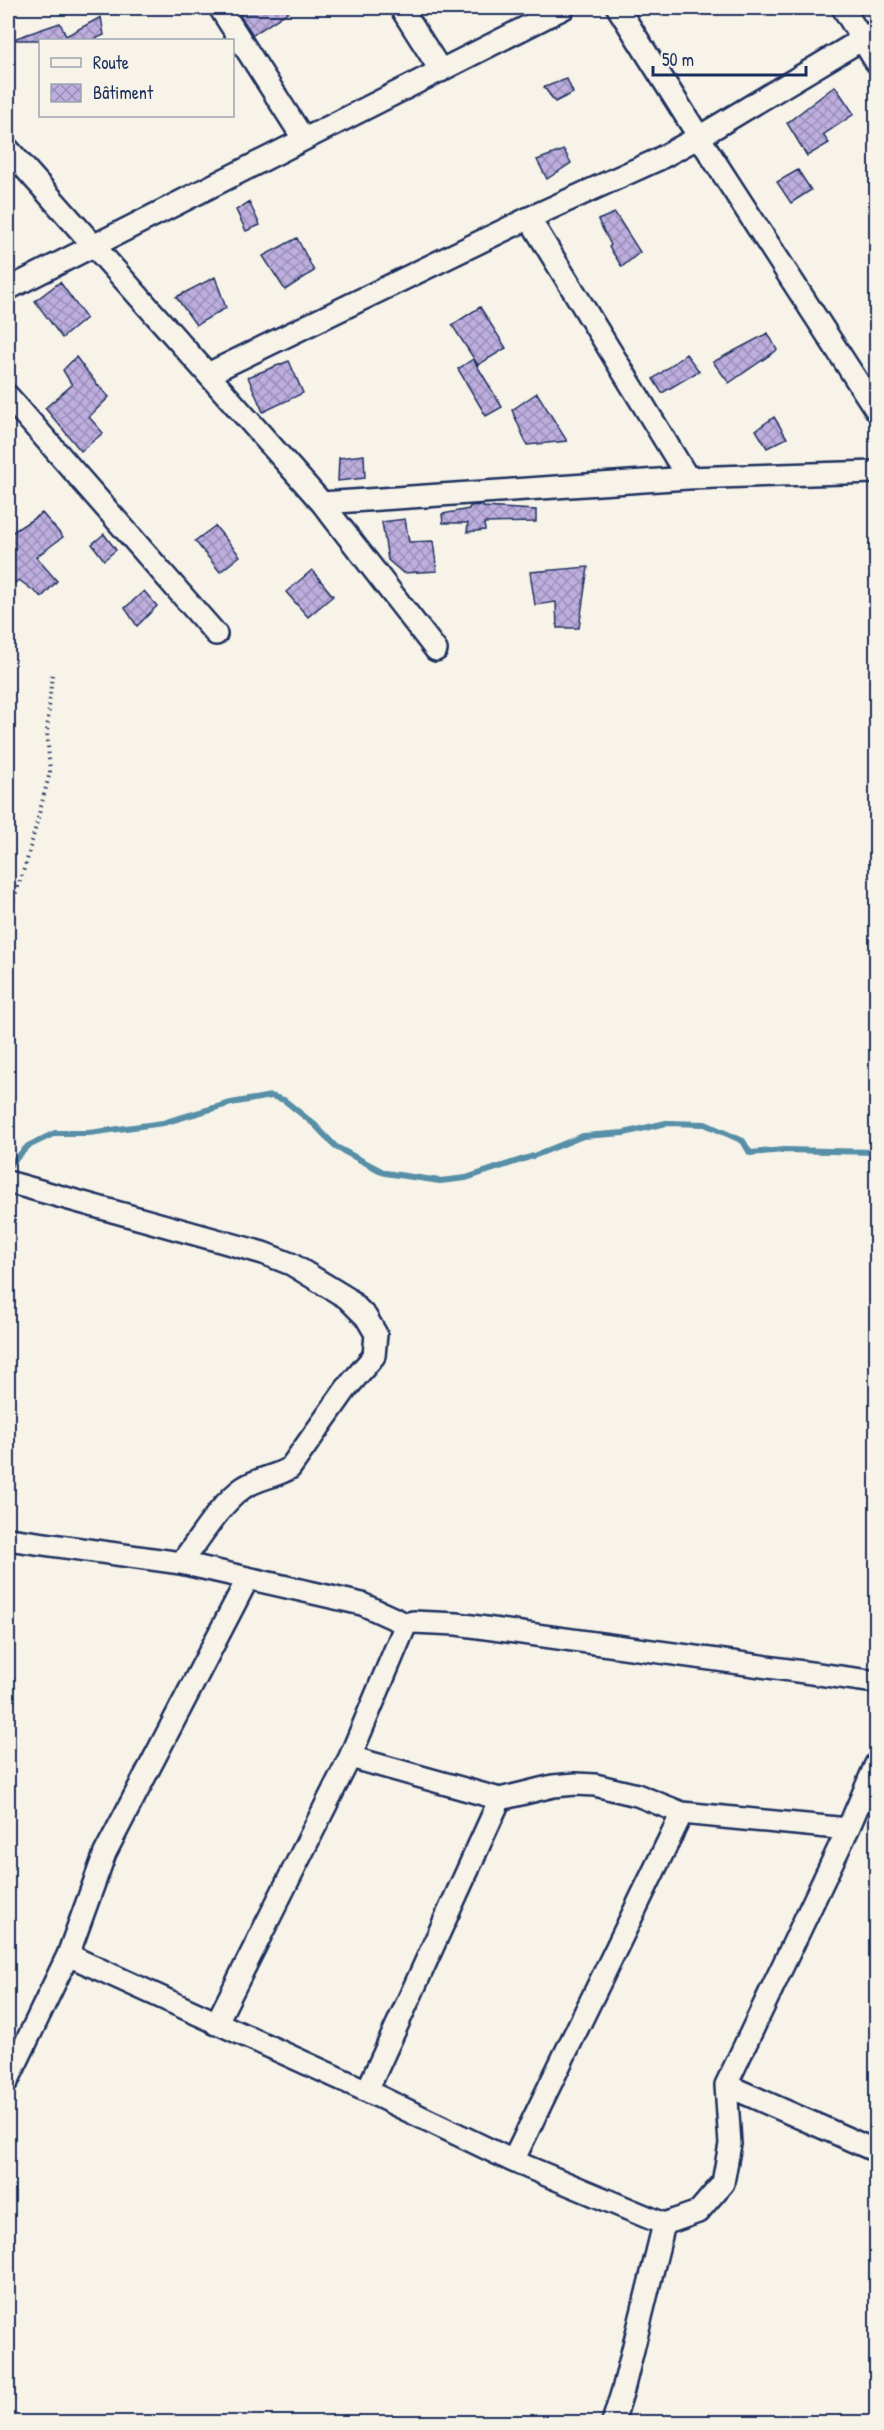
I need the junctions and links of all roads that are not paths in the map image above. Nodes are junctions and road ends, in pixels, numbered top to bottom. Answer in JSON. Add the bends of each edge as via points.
{"nodes":[{"id":1,"x":220,"y":8,"type":"edge"},
{"id":2,"x":401,"y":8,"type":"edge"},
{"id":3,"x":564,"y":8,"type":"edge"},
{"id":4,"x":618,"y":8,"type":"edge"},
{"id":5,"x":843,"y":8,"type":"edge"},
{"id":6,"x":869,"y":35,"type":"edge"},
{"id":7,"x":876,"y":62,"type":"edge"},
{"id":8,"x":441,"y":71,"type":"junction"},
{"id":9,"x":699,"y":137,"type":"junction"},
{"id":10,"x":303,"y":138,"type":"junction"},
{"id":11,"x":8,"y":149,"type":"edge"},
{"id":12,"x":529,"y":218,"type":"junction"},
{"id":13,"x":93,"y":247,"type":"junction"},
{"id":14,"x":8,"y":289,"type":"edge"},
{"id":15,"x":208,"y":374,"type":"junction"},
{"id":16,"x":8,"y":396,"type":"edge"},
{"id":17,"x":875,"y":405,"type":"edge"},
{"id":18,"x":876,"y":472,"type":"edge"},
{"id":19,"x":688,"y":478,"type":"junction"},
{"id":20,"x":322,"y":503,"type":"junction"},
{"id":21,"x":216,"y":634,"type":"dead end"},
{"id":22,"x":436,"y":650,"type":"dead end"},
{"id":23,"x":8,"y":1182,"type":"edge"},
{"id":24,"x":8,"y":1544,"type":"edge"},
{"id":25,"x":181,"y":1563,"type":"junction"},
{"id":26,"x":248,"y":1578,"type":"junction"},
{"id":27,"x":406,"y":1624,"type":"junction"},
{"id":28,"x":876,"y":1682,"type":"edge"},
{"id":29,"x":350,"y":1757,"type":"junction"},
{"id":30,"x":876,"y":1764,"type":"edge"},
{"id":31,"x":500,"y":1799,"type":"junction"},
{"id":32,"x":682,"y":1813,"type":"junction"},
{"id":33,"x":848,"y":1829,"type":"junction"},
{"id":34,"x":68,"y":1955,"type":"junction"},
{"id":35,"x":216,"y":2024,"type":"junction"},
{"id":36,"x":8,"y":2080,"type":"edge"},
{"id":37,"x":726,"y":2085,"type":"junction"},
{"id":38,"x":367,"y":2091,"type":"junction"},
{"id":39,"x":876,"y":2150,"type":"edge"},
{"id":40,"x":513,"y":2161,"type":"junction"},
{"id":41,"x":664,"y":2224,"type":"junction"},
{"id":42,"x":613,"y":2422,"type":"edge"}],
"edges":[{"from":1,"to":10,"type":"street"},
{"from":2,"to":8,"type":"street"},
{"from":3,"to":8,"type":"street"},
{"from":4,"to":9,"type":"street"},
{"from":5,"to":6,"type":"street"},
{"from":6,"to":7,"type":"street"},
{"from":6,"to":9,"type":"street"},
{"from":8,"to":10,"type":"street"},
{"from":9,"to":12,"type":"street"},
{"from":9,"to":17,"type":"street"},
{"from":10,"to":13,"type":"street"},
{"from":11,"to":13,"type":"street"},
{"from":12,"to":15,"type":"street"},
{"from":12,"to":19,"type":"street"},
{"from":13,"to":14,"type":"street"},
{"from":13,"to":15,"type":"street"},
{"from":15,"to":20,"type":"street"},
{"from":16,"to":21,"type":"street"},
{"from":18,"to":19,"type":"street"},
{"from":19,"to":20,"type":"street"},
{"from":20,"to":22,"type":"street"},
{"from":23,"to":25,"type":"street","via":[[291,1264],[347,1298],[366,1317],[376,1335],[374,1356],[290,1468],[245,1486],[232,1496]]},
{"from":24,"to":25,"type":"street"},
{"from":25,"to":26,"type":"street"},
{"from":26,"to":27,"type":"street","via":[[362,1604]]},
{"from":26,"to":34,"type":"street","via":[[105,1853]]},
{"from":27,"to":28,"type":"street","via":[[457,1624]]},
{"from":27,"to":29,"type":"street"},
{"from":29,"to":31,"type":"street"},
{"from":29,"to":35,"type":"street"},
{"from":30,"to":33,"type":"street"},
{"from":31,"to":32,"type":"street","via":[[553,1786],[596,1785],[637,1795]]},
{"from":31,"to":38,"type":"street"},
{"from":32,"to":33,"type":"street"},
{"from":32,"to":40,"type":"street"},
{"from":33,"to":37,"type":"street"},
{"from":34,"to":35,"type":"street"},
{"from":34,"to":36,"type":"street"},
{"from":35,"to":38,"type":"street"},
{"from":37,"to":39,"type":"street"},
{"from":37,"to":41,"type":"street","via":[[730,2144],[723,2183],[698,2212]]},
{"from":38,"to":40,"type":"street"},
{"from":40,"to":41,"type":"street"},
{"from":41,"to":42,"type":"street"}]}
